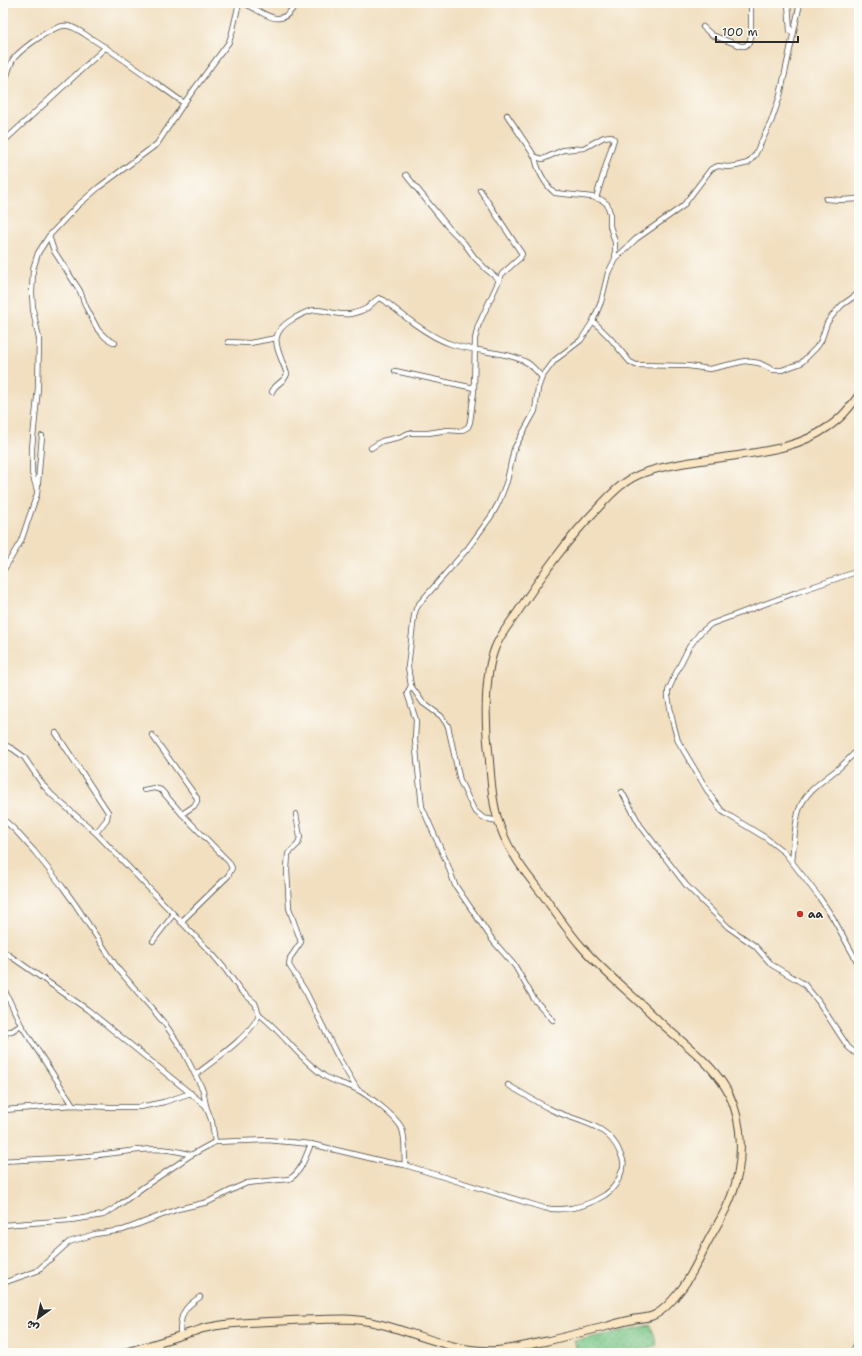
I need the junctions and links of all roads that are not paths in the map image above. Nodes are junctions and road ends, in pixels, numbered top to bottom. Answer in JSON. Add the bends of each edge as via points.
{"nodes":[{"id":1,"x":239,"y":3,"type":"edge"},
{"id":2,"x":243,"y":3,"type":"edge"},
{"id":3,"x":296,"y":3,"type":"edge"},
{"id":4,"x":751,"y":3,"type":"edge"},
{"id":5,"x":788,"y":3,"type":"edge"},
{"id":6,"x":800,"y":3,"type":"edge"},
{"id":7,"x":703,"y":27,"type":"dead end"},
{"id":8,"x":793,"y":34,"type":"junction"},
{"id":9,"x":106,"y":47,"type":"junction"},
{"id":10,"x":3,"y":86,"type":"edge"},
{"id":11,"x":184,"y":103,"type":"junction"},
{"id":12,"x":507,"y":116,"type":"dead end"},
{"id":13,"x":3,"y":142,"type":"edge"},
{"id":14,"x":535,"y":158,"type":"junction"},
{"id":15,"x":406,"y":175,"type":"dead end"},
{"id":16,"x":480,"y":190,"type":"dead end"},
{"id":17,"x":596,"y":198,"type":"junction"},
{"id":18,"x":826,"y":199,"type":"dead end"},
{"id":19,"x":859,"y":199,"type":"edge"},
{"id":20,"x":49,"y":236,"type":"junction"},
{"id":21,"x":615,"y":259,"type":"junction"},
{"id":22,"x":499,"y":280,"type":"junction"},
{"id":23,"x":859,"y":293,"type":"edge"},
{"id":24,"x":593,"y":321,"type":"junction"},
{"id":25,"x":276,"y":338,"type":"junction"},
{"id":26,"x":228,"y":342,"type":"dead end"},
{"id":27,"x":116,"y":343,"type":"dead end"},
{"id":28,"x":475,"y":349,"type":"junction"},
{"id":29,"x":395,"y":371,"type":"dead end"},
{"id":30,"x":542,"y":377,"type":"junction"},
{"id":31,"x":474,"y":388,"type":"junction"},
{"id":32,"x":272,"y":392,"type":"dead end"},
{"id":33,"x":859,"y":395,"type":"edge"},
{"id":34,"x":42,"y":436,"type":"dead end"},
{"id":35,"x":371,"y":448,"type":"dead end"},
{"id":36,"x":37,"y":490,"type":"junction"},
{"id":37,"x":3,"y":571,"type":"edge"},
{"id":38,"x":859,"y":571,"type":"edge"},
{"id":39,"x":411,"y":686,"type":"junction"},
{"id":40,"x":56,"y":733,"type":"dead end"},
{"id":41,"x":152,"y":735,"type":"dead end"},
{"id":42,"x":3,"y":744,"type":"edge"},
{"id":43,"x":859,"y":749,"type":"edge"},
{"id":44,"x":144,"y":790,"type":"dead end"},
{"id":45,"x":622,"y":792,"type":"dead end"},
{"id":46,"x":182,"y":814,"type":"junction"},
{"id":47,"x":296,"y":814,"type":"dead end"},
{"id":48,"x":3,"y":819,"type":"edge"},
{"id":49,"x":498,"y":821,"type":"junction"},
{"id":50,"x":96,"y":833,"type":"junction"},
{"id":51,"x":792,"y":862,"type":"junction"},
{"id":52,"x":173,"y":915,"type":"junction"},
{"id":53,"x":181,"y":922,"type":"junction"},
{"id":54,"x":153,"y":941,"type":"dead end"},
{"id":55,"x":3,"y":951,"type":"edge"},
{"id":56,"x":859,"y":965,"type":"edge"},
{"id":57,"x":3,"y":987,"type":"edge"},
{"id":58,"x":259,"y":1014,"type":"junction"},
{"id":59,"x":553,"y":1020,"type":"dead end"},
{"id":60,"x":21,"y":1024,"type":"junction"},
{"id":61,"x":4,"y":1032,"type":"edge"},
{"id":62,"x":3,"y":1043,"type":"edge"},
{"id":63,"x":859,"y":1056,"type":"edge"},
{"id":64,"x":195,"y":1075,"type":"junction"},
{"id":65,"x":508,"y":1084,"type":"dead end"},
{"id":66,"x":356,"y":1089,"type":"junction"},
{"id":67,"x":191,"y":1093,"type":"junction"},
{"id":68,"x":73,"y":1105,"type":"junction"},
{"id":69,"x":206,"y":1106,"type":"junction"},
{"id":70,"x":3,"y":1110,"type":"edge"},
{"id":71,"x":215,"y":1142,"type":"junction"},
{"id":72,"x":311,"y":1144,"type":"junction"},
{"id":73,"x":191,"y":1155,"type":"junction"},
{"id":74,"x":3,"y":1161,"type":"edge"},
{"id":75,"x":405,"y":1165,"type":"junction"},
{"id":76,"x":3,"y":1225,"type":"edge"},
{"id":77,"x":3,"y":1283,"type":"edge"},
{"id":78,"x":200,"y":1297,"type":"dead end"},
{"id":79,"x":180,"y":1335,"type":"junction"},
{"id":80,"x":859,"y":1340,"type":"edge"},
{"id":81,"x":162,"y":1342,"type":"junction"},
{"id":82,"x":124,"y":1353,"type":"edge"},
{"id":83,"x":146,"y":1353,"type":"edge"},
{"id":84,"x":852,"y":1353,"type":"edge"}],
"edges":[{"from":1,"to":11,"type":"street","via":[[229,42]]},
{"from":2,"to":3,"type":"street","via":[[274,19],[284,17]]},
{"from":4,"to":7,"type":"street","via":[[751,37],[745,46],[712,35]]},
{"from":5,"to":8,"type":"street","via":[[790,31]]},
{"from":6,"to":8,"type":"street"},
{"from":8,"to":21,"type":"street","via":[[776,110],[755,155],[748,162],[736,166],[718,166],[711,169],[683,206],[636,238]]},
{"from":9,"to":10,"type":"street","via":[[75,29],[62,26],[26,47],[14,59]]},
{"from":9,"to":11,"type":"street"},
{"from":9,"to":13,"type":"street"},
{"from":11,"to":20,"type":"street","via":[[157,144],[98,187]]},
{"from":12,"to":14,"type":"street"},
{"from":14,"to":17,"type":"street","via":[[541,174],[555,193]]},
{"from":14,"to":17,"type":"street","via":[[543,159],[563,150],[584,148],[611,136],[614,139]]},
{"from":15,"to":22,"type":"street","via":[[475,258]]},
{"from":16,"to":22,"type":"street","via":[[522,253]]},
{"from":17,"to":21,"type":"street","via":[[607,204],[610,213]]},
{"from":18,"to":19,"type":"street"},
{"from":20,"to":27,"type":"street","via":[[54,251],[80,291],[98,330]]},
{"from":20,"to":36,"type":"street","via":[[38,254],[32,293],[39,339],[38,388],[32,448],[32,473]]},
{"from":21,"to":24,"type":"street"},
{"from":22,"to":28,"type":"street","via":[[478,326]]},
{"from":23,"to":24,"type":"street","via":[[832,316],[816,348],[801,362],[782,370],[773,370],[759,363],[745,361],[710,369],[636,365],[630,362]]},
{"from":24,"to":30,"type":"street","via":[[581,340],[555,360]]},
{"from":25,"to":26,"type":"street"},
{"from":25,"to":28,"type":"street","via":[[283,326],[307,312],[318,310],[349,314],[367,308],[379,298],[441,341]]},
{"from":25,"to":32,"type":"street","via":[[286,378],[273,388]]},
{"from":28,"to":30,"type":"street","via":[[527,363]]},
{"from":28,"to":31,"type":"street"},
{"from":29,"to":31,"type":"street"},
{"from":30,"to":39,"type":"street","via":[[535,411],[514,449],[507,480],[492,515],[468,548],[416,609],[408,667]]},
{"from":31,"to":35,"type":"street","via":[[470,422],[465,429],[409,433],[382,441]]},
{"from":33,"to":49,"type":"main road","via":[[833,424],[806,440],[787,447],[645,472],[616,489],[578,529],[543,574],[495,648],[487,691],[487,744]]},
{"from":34,"to":36,"type":"street"},
{"from":36,"to":37,"type":"street","via":[[21,541]]},
{"from":38,"to":51,"type":"street","via":[[711,624],[695,639],[685,654],[668,691],[678,741],[716,804],[728,815],[777,846]]},
{"from":39,"to":49,"type":"street","via":[[423,703],[448,726],[460,781],[474,810],[483,818]]},
{"from":39,"to":59,"type":"street","via":[[407,693],[416,720],[414,736],[421,801],[426,818],[453,881],[467,904],[515,966],[531,995]]},
{"from":40,"to":50,"type":"street","via":[[108,812],[107,819]]},
{"from":41,"to":46,"type":"street","via":[[197,798],[194,806]]},
{"from":42,"to":50,"type":"street","via":[[13,748],[24,758],[52,795]]},
{"from":43,"to":51,"type":"street","via":[[803,801],[796,826]]},
{"from":44,"to":46,"type":"street","via":[[161,790]]},
{"from":45,"to":63,"type":"street","via":[[640,824],[686,885],[728,927],[755,946],[772,964],[804,984],[848,1047]]},
{"from":46,"to":53,"type":"street","via":[[232,868],[228,876]]},
{"from":47,"to":66,"type":"street","via":[[300,837],[298,844],[288,854],[287,875],[289,908],[301,942],[289,960],[289,965],[306,992]]},
{"from":48,"to":64,"type":"street","via":[[34,851],[71,898],[118,969],[165,1024]]},
{"from":49,"to":79,"type":"main road","via":[[524,870],[583,948],[708,1066],[732,1101],[741,1149],[736,1181],[731,1198],[684,1286],[660,1312],[653,1315],[516,1349],[496,1351],[473,1350],[376,1322],[350,1319],[258,1321],[212,1326]]},
{"from":50,"to":52,"type":"street"},
{"from":51,"to":56,"type":"street","via":[[833,918]]},
{"from":52,"to":53,"type":"street"},
{"from":52,"to":54,"type":"street"},
{"from":53,"to":58,"type":"street","via":[[217,960],[241,991],[255,1003]]},
{"from":55,"to":67,"type":"street","via":[[88,1010]]},
{"from":57,"to":60,"type":"street"},
{"from":58,"to":64,"type":"street","via":[[254,1024],[242,1036]]},
{"from":58,"to":66,"type":"street","via":[[323,1076]]},
{"from":60,"to":61,"type":"street"},
{"from":60,"to":68,"type":"street"},
{"from":61,"to":62,"type":"street"},
{"from":64,"to":69,"type":"street","via":[[203,1090]]},
{"from":65,"to":75,"type":"street","via":[[550,1109],[585,1121],[612,1139],[619,1150],[624,1167],[612,1189],[582,1206],[562,1210],[550,1209]]},
{"from":66,"to":75,"type":"street","via":[[399,1123],[403,1134]]},
{"from":67,"to":68,"type":"street","via":[[140,1107]]},
{"from":67,"to":69,"type":"street"},
{"from":68,"to":70,"type":"street"},
{"from":69,"to":71,"type":"street"},
{"from":71,"to":72,"type":"street","via":[[267,1140]]},
{"from":71,"to":73,"type":"street"},
{"from":72,"to":75,"type":"street"},
{"from":72,"to":77,"type":"street","via":[[300,1168],[289,1179],[247,1183],[203,1204],[178,1209],[119,1231],[76,1239],[64,1246],[37,1271]]},
{"from":73,"to":74,"type":"street","via":[[162,1149]]},
{"from":73,"to":76,"type":"street","via":[[103,1215]]},
{"from":78,"to":79,"type":"street","via":[[184,1310]]},
{"from":79,"to":81,"type":"main road"},
{"from":80,"to":84,"type":"street"},
{"from":81,"to":82,"type":"main road"},
{"from":81,"to":83,"type":"main road"}]}
